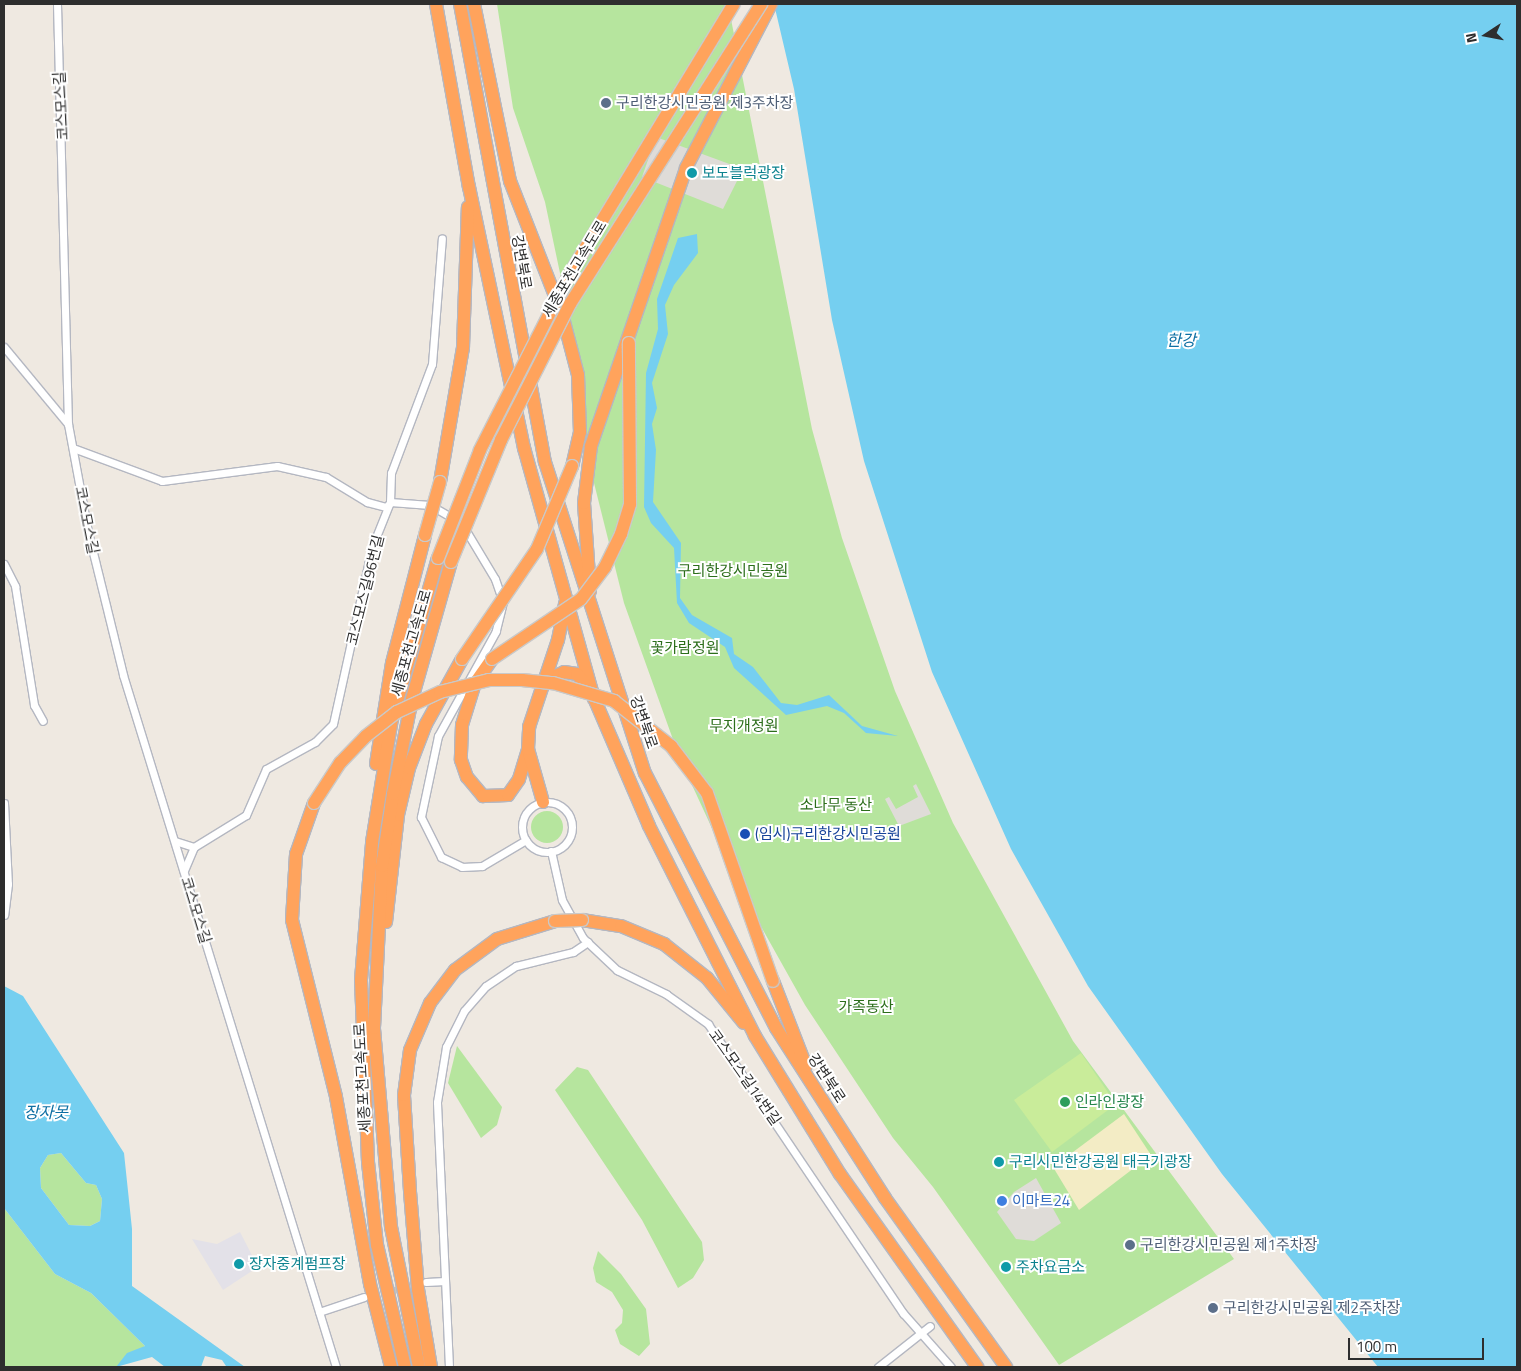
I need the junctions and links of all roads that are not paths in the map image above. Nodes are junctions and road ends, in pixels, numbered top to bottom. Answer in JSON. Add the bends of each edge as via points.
{"nodes":[{"id":1,"x":57,"y":4,"type":"edge"},
{"id":2,"x":436,"y":4,"type":"edge"},
{"id":3,"x":460,"y":4,"type":"edge"},
{"id":4,"x":474,"y":4,"type":"edge"},
{"id":5,"x":734,"y":4,"type":"edge"},
{"id":6,"x":761,"y":4,"type":"edge"},
{"id":7,"x":771,"y":4,"type":"edge"},
{"id":8,"x":469,"y":187,"type":"junction"},
{"id":9,"x":442,"y":238,"type":"dead end"},
{"id":10,"x":629,"y":342,"type":"junction"},
{"id":11,"x":4,"y":347,"type":"edge"},
{"id":12,"x":68,"y":424,"type":"junction"},
{"id":13,"x":73,"y":448,"type":"junction"},
{"id":14,"x":390,"y":502,"type":"junction"},
{"id":15,"x":4,"y":564,"type":"edge"},
{"id":16,"x":565,"y":601,"type":"junction"},
{"id":17,"x":592,"y":613,"type":"junction"},
{"id":18,"x":541,"y":682,"type":"junction"},
{"id":19,"x":594,"y":698,"type":"junction"},
{"id":20,"x":43,"y":721,"type":"dead end"},
{"id":21,"x":528,"y":749,"type":"junction"},
{"id":22,"x":543,"y":802,"type":"junction"},
{"id":23,"x":4,"y":803,"type":"edge"},
{"id":24,"x":526,"y":840,"type":"junction"},
{"id":25,"x":175,"y":841,"type":"junction"},
{"id":26,"x":194,"y":847,"type":"junction"},
{"id":27,"x":551,"y":851,"type":"junction"},
{"id":28,"x":184,"y":872,"type":"junction"},
{"id":29,"x":4,"y":914,"type":"edge"},
{"id":30,"x":588,"y":942,"type":"junction"},
{"id":31,"x":361,"y":980,"type":"junction"},
{"id":32,"x":377,"y":996,"type":"junction"},
{"id":33,"x":755,"y":1036,"type":"junction"},
{"id":34,"x":815,"y":1089,"type":"junction"},
{"id":35,"x":444,"y":1281,"type":"junction"},
{"id":36,"x":426,"y":1282,"type":"tunnel mouth"},
{"id":37,"x":364,"y":1297,"type":"tunnel mouth"},
{"id":38,"x":319,"y":1312,"type":"junction"},
{"id":39,"x":930,"y":1326,"type":"dead end"},
{"id":40,"x":923,"y":1331,"type":"junction"},
{"id":41,"x":992,"y":1349,"type":"junction"},
{"id":42,"x":336,"y":1367,"type":"edge"},
{"id":43,"x":391,"y":1367,"type":"edge"},
{"id":44,"x":405,"y":1367,"type":"edge"},
{"id":45,"x":419,"y":1367,"type":"edge"},
{"id":46,"x":431,"y":1367,"type":"edge"},
{"id":47,"x":449,"y":1367,"type":"edge"},
{"id":48,"x":878,"y":1367,"type":"edge"},
{"id":49,"x":951,"y":1367,"type":"edge"},
{"id":50,"x":977,"y":1367,"type":"edge"},
{"id":51,"x":1006,"y":1367,"type":"edge"},
{"id":52,"x":1010,"y":1367,"type":"edge"}],
"edges":[{"from":1,"to":12,"type":"street","name":"코스모스길"},
{"from":2,"to":8,"type":"highway"},
{"from":3,"to":17,"type":"highway","name":"강변북로","via":[[533,406],[553,492]]},
{"from":4,"to":32,"type":"highway","bridge":true,"via":[[510,181],[571,344],[578,376],[580,432],[572,466],[537,549],[462,659],[426,724],[409,768],[398,816]]},
{"from":5,"to":31,"type":"highway","name":"세종포천고속도로","bridge":true,"via":[[569,275],[480,450],[438,558],[392,720],[372,842]]},
{"from":6,"to":32,"type":"highway","name":"세종포천고속도로","bridge":true,"via":[[570,304],[501,440],[451,562],[412,699],[393,794],[381,876]]},
{"from":7,"to":10,"type":"highway","via":[[686,168]]},
{"from":8,"to":16,"type":"highway","via":[[524,448]]},
{"from":8,"to":31,"type":"highway","bridge":true,"via":[[463,346],[440,482],[392,663],[375,765],[359,882]]},
{"from":9,"to":14,"type":"street","name":"코스모스길96번길","via":[[432,364],[391,473]]},
{"from":10,"to":17,"type":"highway","via":[[591,446],[584,503]]},
{"from":10,"to":21,"type":"highway","bridge":true,"via":[[630,504],[622,534],[605,567],[581,599],[492,660],[475,683],[462,725],[461,760],[467,777],[483,796],[508,795],[519,779]]},
{"from":11,"to":12,"type":"street"},
{"from":12,"to":13,"type":"street","name":"코스모스길"},
{"from":13,"to":14,"type":"street","via":[[162,481],[277,466],[326,477],[367,502],[386,506]]},
{"from":13,"to":25,"type":"street","name":"코스모스길","via":[[110,628]]},
{"from":14,"to":24,"type":"street","via":[[430,505],[461,523],[495,579],[503,602],[496,631],[438,736],[421,817],[428,837],[441,857],[462,867],[482,866]]},
{"from":14,"to":26,"type":"street","name":"코스모스길96번길","via":[[372,547],[333,724],[315,742],[266,769],[246,815]]},
{"from":15,"to":20,"type":"street","via":[[15,586],[34,705]]},
{"from":16,"to":18,"type":"highway","via":[[558,640]]},
{"from":16,"to":19,"type":"highway"},
{"from":17,"to":34,"type":"highway","name":"강변북로","via":[[628,730],[671,828],[756,993]]},
{"from":18,"to":19,"type":"highway","via":[[554,673],[577,674]]},
{"from":18,"to":21,"type":"highway","via":[[529,727]]},
{"from":19,"to":33,"type":"highway","via":[[649,826]]},
{"from":21,"to":22,"type":"highway"},
{"from":22,"to":24,"type":"street","via":[[525,816]]},
{"from":22,"to":27,"type":"street","via":[[557,804],[571,819],[568,840]]},
{"from":23,"to":29,"type":"street","via":[[8,884]]},
{"from":24,"to":27,"type":"street","via":[[537,849]]},
{"from":25,"to":26,"type":"street"},
{"from":25,"to":28,"type":"street","name":"코스모스길"},
{"from":26,"to":28,"type":"street"},
{"from":27,"to":30,"type":"street","name":"코스모스길14번길","via":[[562,900]]},
{"from":28,"to":38,"type":"street","name":"코스모스길"},
{"from":30,"to":35,"type":"street","via":[[573,952],[516,966],[486,986],[464,1011],[446,1047],[437,1102]]},
{"from":30,"to":40,"type":"street","name":"코스모스길14번길","via":[[617,970],[666,994],[708,1024],[903,1313]]},
{"from":31,"to":44,"type":"highway","name":"세종포천고속도로","via":[[361,1073],[370,1181],[378,1245]]},
{"from":32,"to":45,"type":"highway","name":"세종포천고속도로","via":[[376,1083],[391,1227]]},
{"from":33,"to":46,"type":"highway","bridge":true,"via":[[707,978],[678,953],[635,931],[582,920],[555,921],[497,940],[455,970],[430,1003],[410,1050],[404,1095],[418,1289]]},
{"from":33,"to":50,"type":"highway","via":[[840,1174]]},
{"from":34,"to":41,"type":"highway","name":"강변북로"},
{"from":34,"to":43,"type":"highway","bridge":true,"via":[[707,793],[671,746],[614,701],[553,683],[489,680],[440,692],[397,712],[366,736],[340,763],[314,803],[296,854],[292,920],[336,1097],[370,1284]]},
{"from":35,"to":36,"type":"street"},
{"from":35,"to":47,"type":"street"},
{"from":37,"to":38,"type":"street"},
{"from":38,"to":42,"type":"street","name":"코스모스길"},
{"from":39,"to":40,"type":"street"},
{"from":40,"to":48,"type":"street"},
{"from":40,"to":49,"type":"street","name":"코스모스길14번길"},
{"from":41,"to":51,"type":"highway","name":"강변북로"},
{"from":41,"to":52,"type":"highway"}]}
